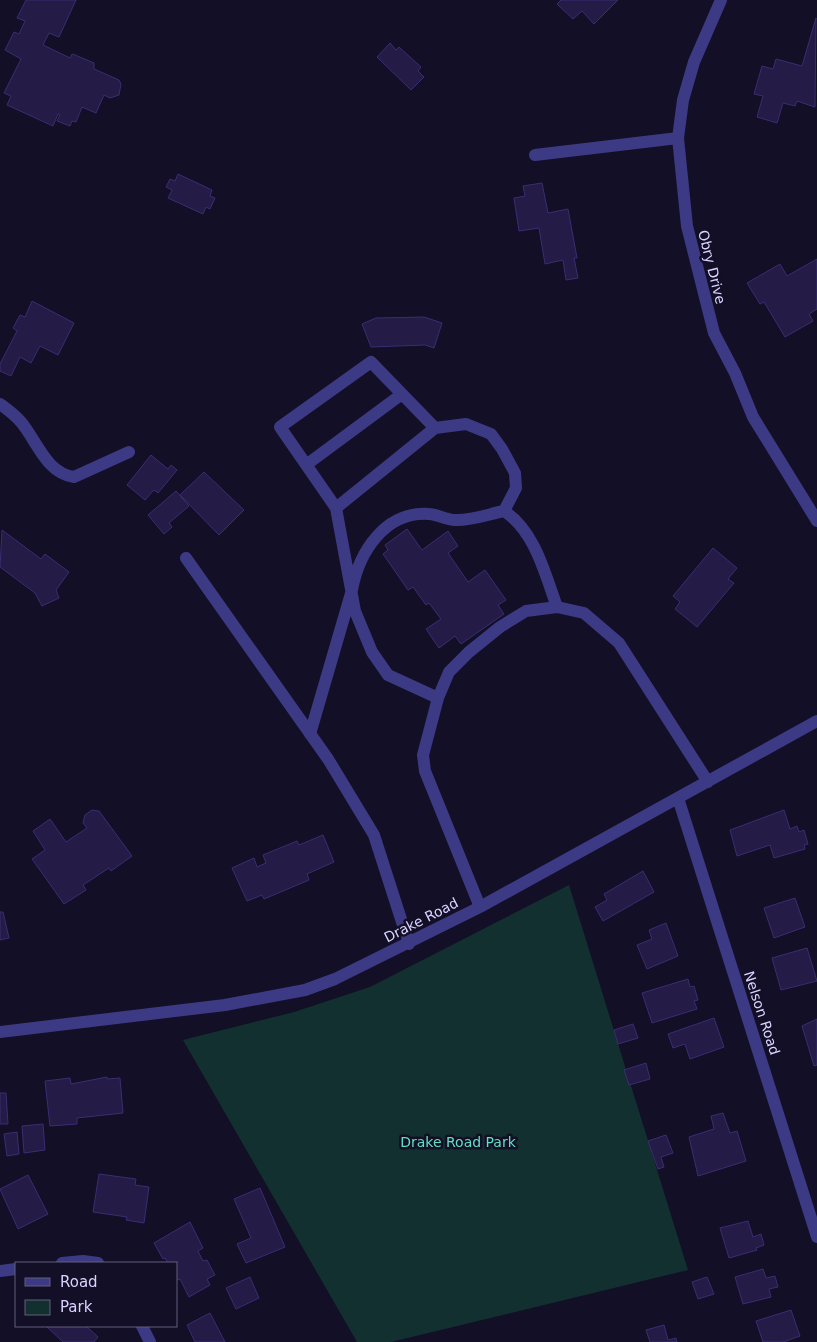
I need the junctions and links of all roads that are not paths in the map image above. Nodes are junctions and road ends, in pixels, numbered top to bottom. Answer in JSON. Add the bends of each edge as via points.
{"nodes":[{"id":1,"x":721,"y":0,"type":"edge"},
{"id":2,"x":678,"y":138,"type":"junction"},
{"id":3,"x":535,"y":155,"type":"dead end"},
{"id":4,"x":402,"y":394,"type":"junction"},
{"id":5,"x":0,"y":404,"type":"edge"},
{"id":6,"x":435,"y":428,"type":"junction"},
{"id":7,"x":129,"y":452,"type":"dead end"},
{"id":8,"x":306,"y":465,"type":"junction"},
{"id":9,"x":336,"y":508,"type":"junction"},
{"id":10,"x":504,"y":511,"type":"junction"},
{"id":11,"x":817,"y":522,"type":"edge"},
{"id":12,"x":186,"y":558,"type":"dead end"},
{"id":13,"x":352,"y":590,"type":"junction"},
{"id":14,"x":557,"y":607,"type":"junction"},
{"id":15,"x":438,"y":698,"type":"junction"},
{"id":16,"x":817,"y":721,"type":"edge"},
{"id":17,"x":310,"y":734,"type":"junction"},
{"id":18,"x":708,"y":782,"type":"junction"},
{"id":19,"x":678,"y":798,"type":"junction"},
{"id":20,"x":480,"y":907,"type":"junction"},
{"id":21,"x":409,"y":944,"type":"junction"},
{"id":22,"x":0,"y":1032,"type":"edge"},
{"id":23,"x":817,"y":1237,"type":"edge"},
{"id":24,"x":72,"y":1262,"type":"edge"},
{"id":25,"x":90,"y":1262,"type":"edge"},
{"id":26,"x":15,"y":1269,"type":"edge"},
{"id":27,"x":0,"y":1270,"type":"edge"},
{"id":28,"x":142,"y":1327,"type":"edge"},
{"id":29,"x":150,"y":1342,"type":"edge"}],
"edges":[{"from":1,"to":2,"type":"street","name":"Obry Drive","via":[[694,62],[683,100]]},
{"from":2,"to":3,"type":"street"},
{"from":2,"to":11,"type":"street","name":"Obry Drive","via":[[687,226],[714,333],[753,417]]},
{"from":4,"to":6,"type":"street"},
{"from":4,"to":8,"type":"street"},
{"from":4,"to":8,"type":"street","via":[[371,362],[280,427]]},
{"from":5,"to":7,"type":"street","via":[[21,422],[50,464],[65,476],[74,477]]},
{"from":6,"to":9,"type":"street"},
{"from":6,"to":10,"type":"street","via":[[466,424],[491,434],[515,473],[516,488]]},
{"from":8,"to":9,"type":"street"},
{"from":9,"to":13,"type":"street"},
{"from":10,"to":13,"type":"street","via":[[455,520],[428,514],[400,518],[376,535],[356,568]]},
{"from":10,"to":14,"type":"street","via":[[514,518],[535,548]]},
{"from":12,"to":17,"type":"street"},
{"from":13,"to":15,"type":"street","via":[[355,611],[372,652],[388,675]]},
{"from":13,"to":17,"type":"street"},
{"from":14,"to":15,"type":"street","via":[[526,611],[500,627],[468,652],[450,672]]},
{"from":14,"to":18,"type":"street","via":[[584,613],[619,644]]},
{"from":15,"to":20,"type":"street","via":[[423,755],[425,771]]},
{"from":16,"to":18,"type":"street","name":"Drake Road"},
{"from":17,"to":21,"type":"street","via":[[374,835]]},
{"from":18,"to":19,"type":"street","name":"Drake Road"},
{"from":19,"to":20,"type":"street","name":"Drake Road"},
{"from":19,"to":23,"type":"street","name":"Nelson Road"},
{"from":20,"to":21,"type":"street","name":"Drake Road"},
{"from":21,"to":22,"type":"street","name":"Drake Road","via":[[305,990],[225,1005]]},
{"from":24,"to":25,"type":"street"},
{"from":26,"to":27,"type":"street"},
{"from":28,"to":29,"type":"street"}]}
